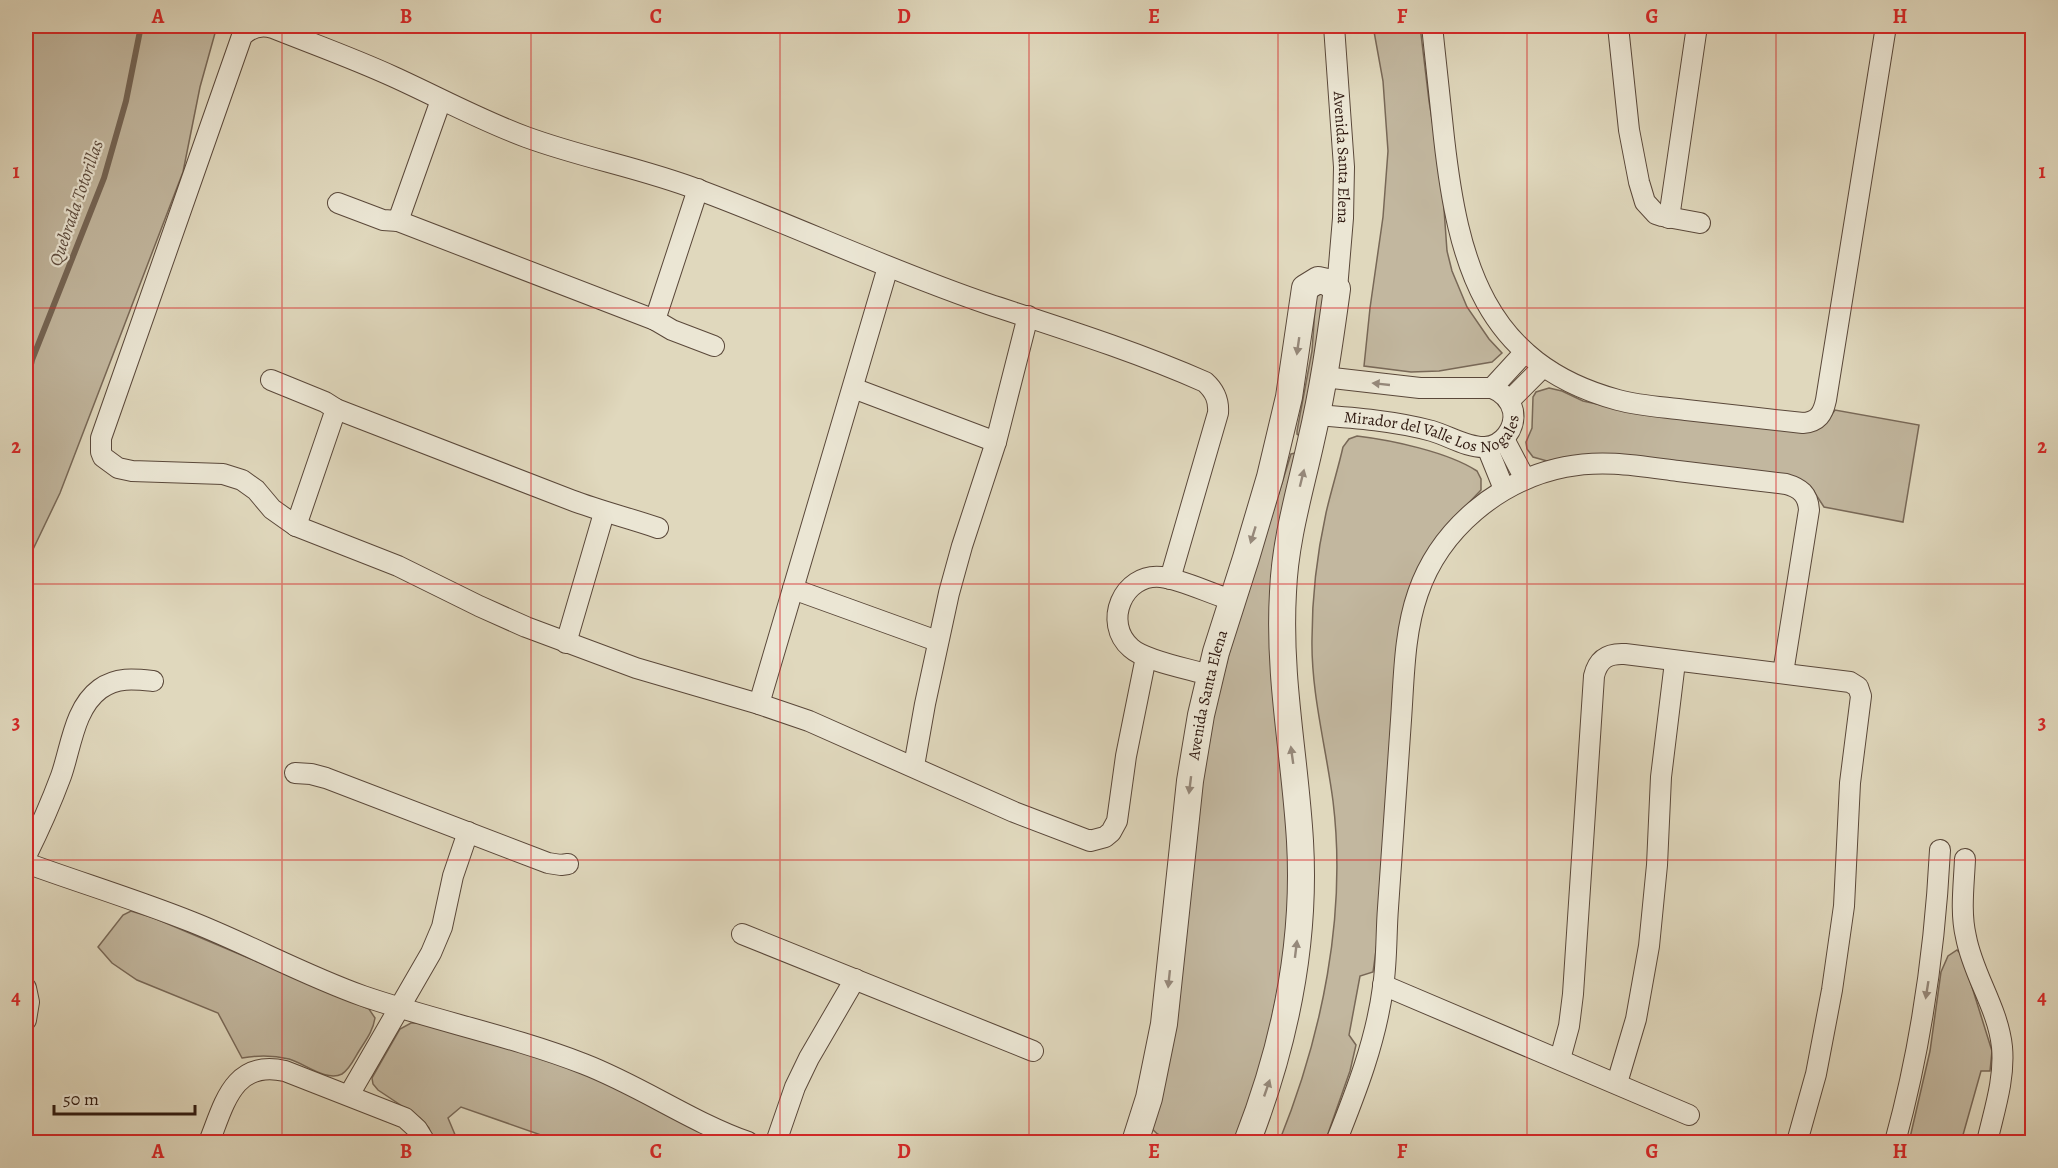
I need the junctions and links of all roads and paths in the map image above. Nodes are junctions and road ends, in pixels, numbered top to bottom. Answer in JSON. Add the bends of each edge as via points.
{"nodes":[{"id":1,"x":1334,"y":26,"type":"edge"},
{"id":2,"x":1432,"y":26,"type":"edge"},
{"id":3,"x":1618,"y":26,"type":"edge"},
{"id":4,"x":1697,"y":26,"type":"edge"},
{"id":5,"x":1886,"y":26,"type":"edge"},
{"id":6,"x":441,"y":100,"type":"junction"},
{"id":7,"x":698,"y":189,"type":"junction"},
{"id":8,"x":338,"y":203,"type":"dead end"},
{"id":9,"x":1669,"y":218,"type":"junction"},
{"id":10,"x":398,"y":221,"type":"junction"},
{"id":11,"x":1700,"y":223,"type":"dead end"},
{"id":12,"x":888,"y":267,"type":"junction"},
{"id":13,"x":1337,"y":289,"type":"junction"},
{"id":14,"x":1028,"y":316,"type":"junction"},
{"id":15,"x":655,"y":320,"type":"junction"},
{"id":16,"x":714,"y":346,"type":"dead end"},
{"id":17,"x":1525,"y":352,"type":"junction"},
{"id":18,"x":1543,"y":368,"type":"junction"},
{"id":19,"x":1324,"y":377,"type":"junction"},
{"id":20,"x":271,"y":380,"type":"dead end"},
{"id":21,"x":853,"y":388,"type":"junction"},
{"id":22,"x":1492,"y":388,"type":"junction"},
{"id":23,"x":1509,"y":401,"type":"junction"},
{"id":24,"x":336,"y":409,"type":"junction"},
{"id":25,"x":1317,"y":415,"type":"junction"},
{"id":26,"x":996,"y":442,"type":"junction"},
{"id":27,"x":1495,"y":443,"type":"junction"},
{"id":28,"x":1525,"y":479,"type":"junction"},
{"id":29,"x":1504,"y":489,"type":"junction"},
{"id":30,"x":604,"y":513,"type":"junction"},
{"id":31,"x":296,"y":526,"type":"junction"},
{"id":32,"x":658,"y":528,"type":"dead end"},
{"id":33,"x":1170,"y":579,"type":"junction"},
{"id":34,"x":793,"y":589,"type":"junction"},
{"id":35,"x":1232,"y":600,"type":"junction"},
{"id":36,"x":937,"y":641,"type":"junction"},
{"id":37,"x":566,"y":643,"type":"junction"},
{"id":38,"x":1146,"y":657,"type":"junction"},
{"id":39,"x":1675,"y":662,"type":"junction"},
{"id":40,"x":1783,"y":673,"type":"junction"},
{"id":41,"x":1209,"y":675,"type":"junction"},
{"id":42,"x":153,"y":681,"type":"dead end"},
{"id":43,"x":759,"y":704,"type":"junction"},
{"id":44,"x":914,"y":766,"type":"junction"},
{"id":45,"x":295,"y":773,"type":"dead end"},
{"id":46,"x":468,"y":831,"type":"junction"},
{"id":47,"x":1940,"y":850,"type":"dead end"},
{"id":48,"x":26,"y":856,"type":"edge"},
{"id":49,"x":1965,"y":859,"type":"dead end"},
{"id":50,"x":26,"y":862,"type":"edge"},
{"id":51,"x":568,"y":864,"type":"dead end"},
{"id":52,"x":1935,"y":932,"type":"junction"},
{"id":53,"x":742,"y":934,"type":"dead end"},
{"id":54,"x":1965,"y":937,"type":"junction"},
{"id":55,"x":855,"y":979,"type":"junction"},
{"id":56,"x":1383,"y":985,"type":"junction"},
{"id":57,"x":26,"y":988,"type":"edge"},
{"id":58,"x":398,"y":1007,"type":"junction"},
{"id":59,"x":26,"y":1020,"type":"edge"},
{"id":60,"x":1033,"y":1051,"type":"dead end"},
{"id":61,"x":1560,"y":1059,"type":"junction"},
{"id":62,"x":1617,"y":1083,"type":"junction"},
{"id":63,"x":349,"y":1095,"type":"junction"},
{"id":64,"x":1689,"y":1115,"type":"dead end"},
{"id":65,"x":209,"y":1143,"type":"edge"},
{"id":66,"x":425,"y":1143,"type":"edge"},
{"id":67,"x":748,"y":1143,"type":"edge"},
{"id":68,"x":776,"y":1143,"type":"edge"},
{"id":69,"x":1135,"y":1143,"type":"edge"},
{"id":70,"x":1247,"y":1143,"type":"edge"},
{"id":71,"x":1336,"y":1143,"type":"edge"},
{"id":72,"x":1797,"y":1143,"type":"edge"},
{"id":73,"x":1895,"y":1143,"type":"edge"},
{"id":74,"x":1987,"y":1143,"type":"edge"}],
"edges":[{"from":1,"to":13,"type":"street","name":"Avenida Santa Elena","via":[[1344,167]]},
{"from":2,"to":17,"type":"street","via":[[1450,189],[1462,243],[1488,307]]},
{"from":3,"to":9,"type":"street","via":[[1639,182],[1649,208]]},
{"from":4,"to":9,"type":"street"},
{"from":5,"to":18,"type":"street","via":[[1822,414],[1803,423],[1641,405],[1578,387]]},
{"from":6,"to":7,"type":"street","via":[[528,138]]},
{"from":6,"to":10,"type":"street"},
{"from":6,"to":31,"type":"street","via":[[273,28],[260,26],[247,31],[239,42],[103,433],[101,452],[113,465],[132,471],[232,476],[249,484],[272,509]]},
{"from":7,"to":12,"type":"street"},
{"from":7,"to":15,"type":"street"},
{"from":8,"to":10,"type":"street","via":[[384,220]]},
{"from":9,"to":11,"type":"street"},
{"from":10,"to":15,"type":"street"},
{"from":12,"to":14,"type":"street"},
{"from":12,"to":21,"type":"street"},
{"from":13,"to":19,"type":"street","name":"Avenida Santa Elena"},
{"from":13,"to":35,"type":"street","name":"Avenida Santa Elena","one_way":true,"via":[[1318,280],[1305,288],[1289,397],[1259,516]]},
{"from":14,"to":26,"type":"street"},
{"from":14,"to":33,"type":"street","via":[[1198,379],[1216,394],[1218,413]]},
{"from":15,"to":16,"type":"street"},
{"from":17,"to":18,"type":"street"},
{"from":17,"to":22,"type":"street"},
{"from":18,"to":23,"type":"street"},
{"from":22,"to":19,"type":"street","name":"Mirador del Valle Los Nogales","one_way":true,"via":[[1420,388]]},
{"from":19,"to":25,"type":"street","name":"Avenida Santa Elena"},
{"from":20,"to":24,"type":"street"},
{"from":21,"to":26,"type":"street"},
{"from":21,"to":34,"type":"street"},
{"from":22,"to":23,"type":"street","name":"Mirador del Valle Los Nogales"},
{"from":23,"to":27,"type":"street","name":"Mirador del Valle Los Nogales","via":[[1512,426]]},
{"from":24,"to":30,"type":"street"},
{"from":24,"to":31,"type":"street"},
{"from":25,"to":27,"type":"street","name":"Mirador del Valle Los Nogales","via":[[1392,423],[1470,445]]},
{"from":70,"to":25,"type":"street","name":"Avenida Santa Elena","one_way":true,"via":[[1272,1073],[1297,942],[1300,843],[1281,629],[1290,532]]},
{"from":26,"to":36,"type":"street","via":[[962,546]]},
{"from":27,"to":28,"type":"street"},
{"from":27,"to":29,"type":"street"},
{"from":28,"to":29,"type":"street"},
{"from":28,"to":40,"type":"street","via":[[1583,464],[1615,463],[1786,484],[1800,489],[1808,499],[1809,510]]},
{"from":29,"to":56,"type":"street","via":[[1467,518],[1440,550],[1423,579],[1413,608],[1406,652]]},
{"from":30,"to":32,"type":"street"},
{"from":30,"to":37,"type":"street"},
{"from":31,"to":37,"type":"street","via":[[398,566]]},
{"from":33,"to":35,"type":"street"},
{"from":33,"to":38,"type":"street","via":[[1142,580],[1120,602],[1117,623],[1123,640]]},
{"from":34,"to":36,"type":"street"},
{"from":34,"to":43,"type":"street"},
{"from":35,"to":41,"type":"street","name":"Avenida Santa Elena"},
{"from":36,"to":44,"type":"street"},
{"from":37,"to":43,"type":"street"},
{"from":38,"to":41,"type":"street"},
{"from":38,"to":44,"type":"street","via":[[1117,821],[1106,837],[1083,839]]},
{"from":39,"to":40,"type":"street"},
{"from":39,"to":61,"type":"street","via":[[1618,654],[1605,657],[1593,676],[1573,994]]},
{"from":39,"to":62,"type":"street","via":[[1662,767],[1649,946],[1636,1019]]},
{"from":40,"to":72,"type":"street","via":[[1850,682],[1858,687],[1861,696],[1833,990]]},
{"from":41,"to":69,"type":"street","name":"Avenida Santa Elena","one_way":true,"via":[[1190,780],[1164,1024]]},
{"from":42,"to":48,"type":"street","via":[[120,680],[90,698]]},
{"from":43,"to":44,"type":"street"},
{"from":45,"to":46,"type":"street","via":[[326,778]]},
{"from":46,"to":51,"type":"street","via":[[548,863]]},
{"from":46,"to":58,"type":"street","via":[[442,927],[427,961]]},
{"from":47,"to":52,"type":"street"},
{"from":49,"to":54,"type":"street"},
{"from":50,"to":58,"type":"street","via":[[193,922],[315,977]]},
{"from":52,"to":54,"type":"street","via":[[1953,930]]},
{"from":52,"to":73,"type":"street","one_way":true,"via":[[1917,1047]]},
{"from":53,"to":55,"type":"street"},
{"from":54,"to":74,"type":"street","via":[[2002,1047],[2001,1079]]},
{"from":55,"to":60,"type":"street"},
{"from":55,"to":68,"type":"street","via":[[808,1058]]},
{"from":56,"to":61,"type":"street"},
{"from":56,"to":71,"type":"street","via":[[1358,1089]]},
{"from":57,"to":59,"type":"street"},
{"from":58,"to":63,"type":"street"},
{"from":58,"to":67,"type":"street","via":[[586,1065]]},
{"from":61,"to":62,"type":"street"},
{"from":62,"to":64,"type":"street"},
{"from":63,"to":65,"type":"street","via":[[279,1069],[251,1072],[229,1093]]},
{"from":63,"to":66,"type":"street","via":[[405,1118]]}]}
